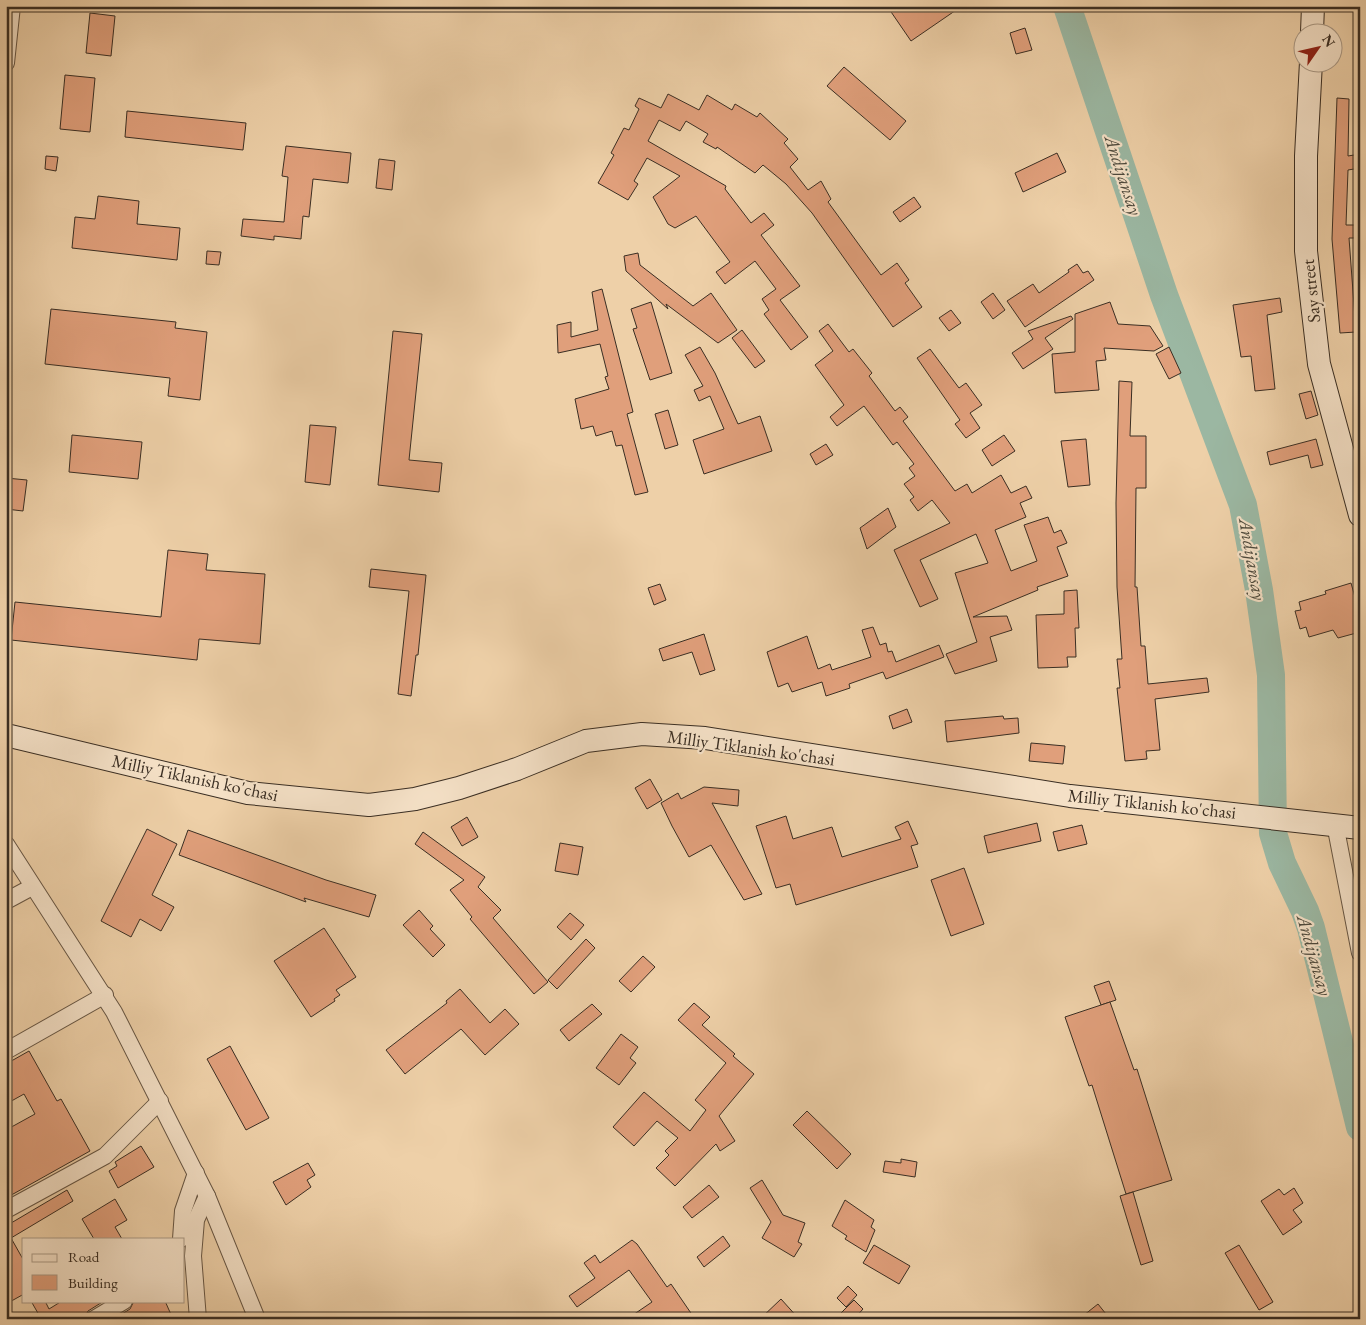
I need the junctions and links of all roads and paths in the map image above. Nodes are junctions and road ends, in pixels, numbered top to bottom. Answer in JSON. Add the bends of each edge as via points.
{"nodes":[{"id":1,"x":12,"y":6,"type":"edge"},
{"id":2,"x":1313,"y":6,"type":"edge"},
{"id":3,"x":1312,"y":22,"type":"edge"},
{"id":4,"x":6,"y":63,"type":"edge"},
{"id":5,"x":1310,"y":72,"type":"edge"},
{"id":6,"x":1360,"y":515,"type":"edge"},
{"id":7,"x":6,"y":735,"type":"edge"},
{"id":8,"x":1325,"y":823,"type":"junction"},
{"id":9,"x":1360,"y":828,"type":"edge"},
{"id":10,"x":6,"y":844,"type":"edge"},
{"id":11,"x":32,"y":887,"type":"junction"},
{"id":12,"x":6,"y":901,"type":"edge"},
{"id":13,"x":1360,"y":953,"type":"edge"},
{"id":14,"x":105,"y":995,"type":"junction"},
{"id":15,"x":6,"y":1051,"type":"edge"},
{"id":16,"x":160,"y":1101,"type":"junction"},
{"id":17,"x":196,"y":1173,"type":"junction"},
{"id":18,"x":207,"y":1196,"type":"junction"},
{"id":19,"x":6,"y":1210,"type":"edge"},
{"id":20,"x":181,"y":1238,"type":"edge"},
{"id":21,"x":122,"y":1302,"type":"edge"},
{"id":22,"x":94,"y":1319,"type":"edge"},
{"id":23,"x":198,"y":1319,"type":"edge"},
{"id":24,"x":257,"y":1319,"type":"edge"}],
"edges":[{"from":1,"to":4,"type":"street"},
{"from":2,"to":3,"type":"main road"},
{"from":5,"to":6,"type":"main road","name":"Say street","via":[[1306,251],[1319,364]]},
{"from":7,"to":8,"type":"main road","name":"Milliy Tiklanish ko'chasi","via":[[248,792],[369,805],[415,799],[459,788],[586,741],[642,734],[705,738],[1070,796]]},
{"from":8,"to":9,"type":"main road","name":"Milliy Tiklanish ko'chasi"},
{"from":8,"to":13,"type":"street"},
{"from":10,"to":11,"type":"street"},
{"from":11,"to":12,"type":"street"},
{"from":11,"to":14,"type":"street"},
{"from":14,"to":15,"type":"street"},
{"from":14,"to":16,"type":"street"},
{"from":16,"to":17,"type":"street"},
{"from":16,"to":19,"type":"street","via":[[105,1156]]},
{"from":17,"to":18,"type":"street"},
{"from":17,"to":20,"type":"street","via":[[183,1211]]},
{"from":18,"to":23,"type":"street","via":[[196,1220],[193,1256]]},
{"from":18,"to":24,"type":"street"},
{"from":21,"to":22,"type":"street"}]}
